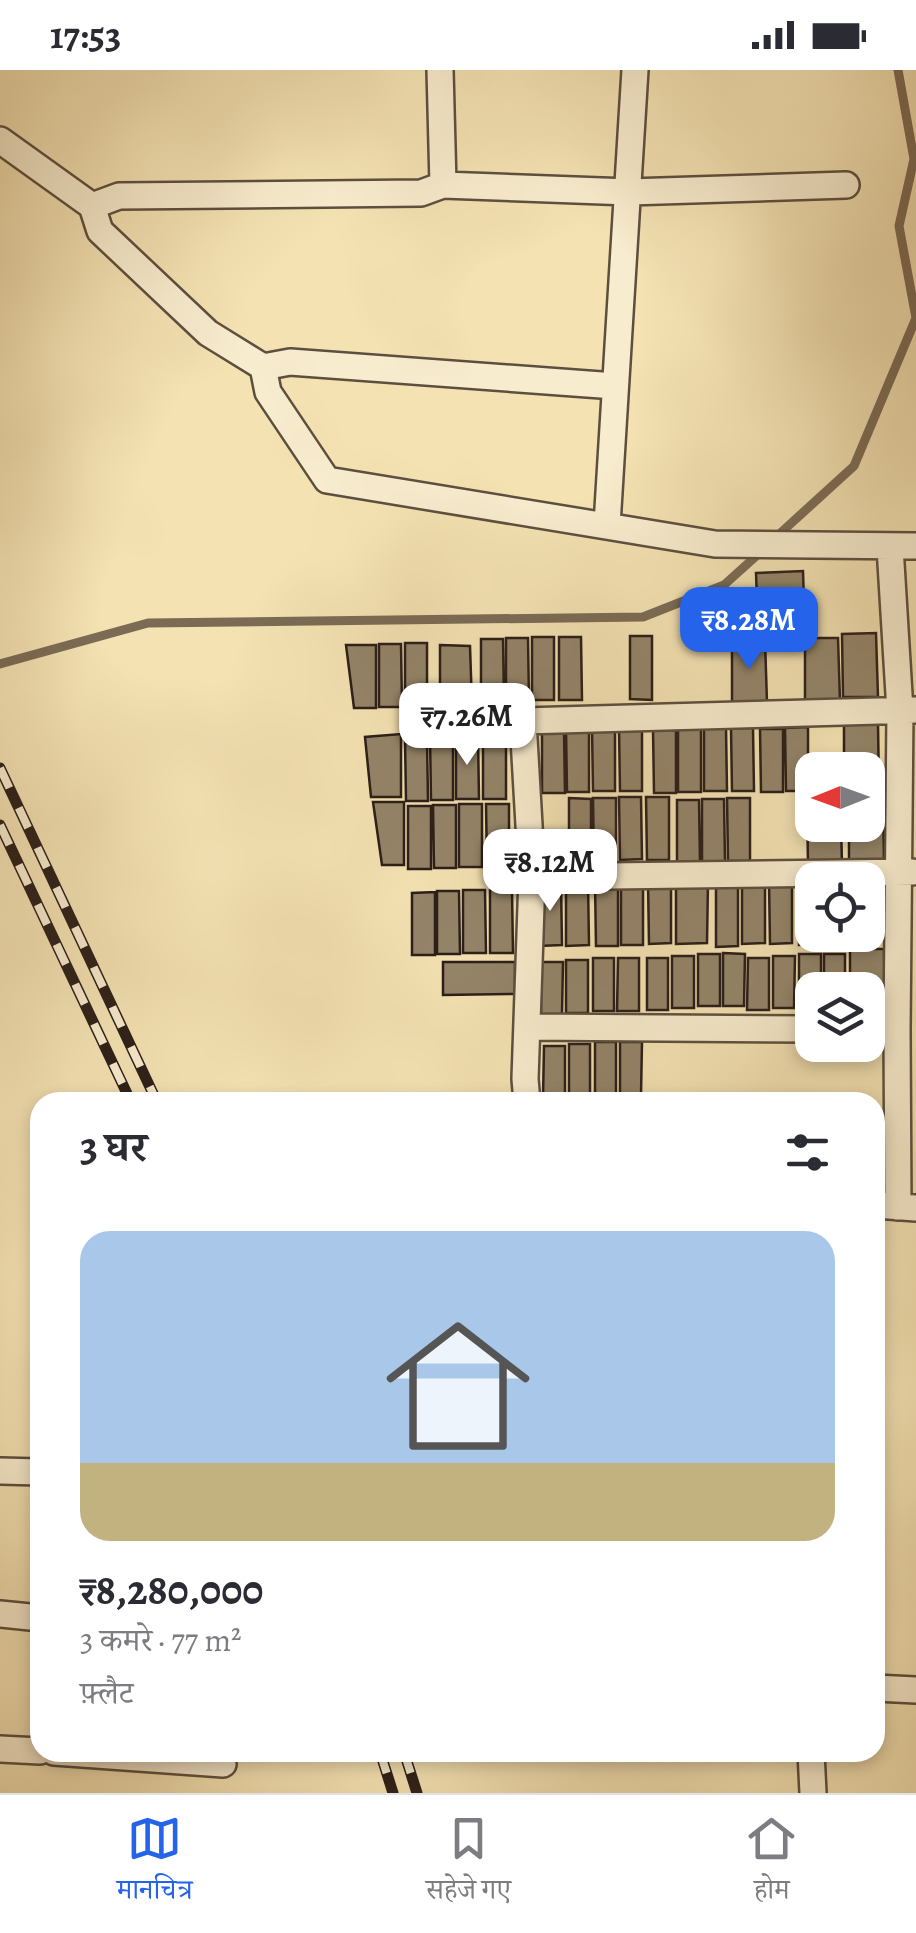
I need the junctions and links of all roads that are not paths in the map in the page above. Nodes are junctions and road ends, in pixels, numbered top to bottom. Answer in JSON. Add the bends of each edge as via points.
{"nodes":[{"id":1,"x":440,"y":70,"type":"edge"},
{"id":2,"x":635,"y":70,"type":"edge"},
{"id":3,"x":0,"y":140,"type":"edge"},
{"id":4,"x":443,"y":185,"type":"junction"},
{"id":5,"x":846,"y":186,"type":"dead end"},
{"id":6,"x":629,"y":192,"type":"junction"},
{"id":7,"x":92,"y":206,"type":"junction"},
{"id":8,"x":263,"y":367,"type":"junction"},
{"id":9,"x":615,"y":386,"type":"junction"},
{"id":10,"x":607,"y":525,"type":"junction"},
{"id":11,"x":916,"y":546,"type":"edge"},
{"id":12,"x":890,"y":548,"type":"junction"},
{"id":13,"x":908,"y":710,"type":"edge"},
{"id":14,"x":908,"y":872,"type":"edge"},
{"id":15,"x":532,"y":876,"type":"junction"},
{"id":16,"x":527,"y":1027,"type":"junction"},
{"id":17,"x":795,"y":1029,"type":"edge"},
{"id":18,"x":885,"y":1030,"type":"edge"},
{"id":19,"x":897,"y":1030,"type":"junction"},
{"id":20,"x":526,"y":1092,"type":"edge"},
{"id":21,"x":896,"y":1207,"type":"edge"},
{"id":22,"x":0,"y":1471,"type":"edge"},
{"id":23,"x":30,"y":1472,"type":"edge"},
{"id":24,"x":0,"y":1614,"type":"edge"},
{"id":25,"x":30,"y":1617,"type":"edge"},
{"id":26,"x":885,"y":1688,"type":"edge"},
{"id":27,"x":916,"y":1690,"type":"edge"},
{"id":28,"x":0,"y":1749,"type":"edge"},
{"id":29,"x":30,"y":1751,"type":"edge"},
{"id":30,"x":195,"y":1762,"type":"edge"},
{"id":31,"x":811,"y":1762,"type":"edge"},
{"id":32,"x":223,"y":1764,"type":"dead end"},
{"id":33,"x":812,"y":1793,"type":"edge"}],
"edges":[{"from":1,"to":4,"type":"street"},
{"from":2,"to":6,"type":"street"},
{"from":3,"to":7,"type":"street"},
{"from":4,"to":6,"type":"street"},
{"from":4,"to":7,"type":"street","via":[[421,193],[119,196]]},
{"from":5,"to":6,"type":"street"},
{"from":6,"to":9,"type":"street"},
{"from":7,"to":8,"type":"street","via":[[100,231],[208,334]]},
{"from":8,"to":9,"type":"street","via":[[290,362]]},
{"from":8,"to":10,"type":"street","via":[[268,392],[327,480]]},
{"from":9,"to":10,"type":"street"},
{"from":10,"to":12,"type":"street","via":[[715,544]]},
{"from":11,"to":12,"type":"street"},
{"from":12,"to":13,"type":"street"},
{"from":13,"to":14,"type":"street"},
{"from":13,"to":15,"type":"street","via":[[523,721]]},
{"from":14,"to":15,"type":"street"},
{"from":14,"to":19,"type":"street"},
{"from":15,"to":16,"type":"street"},
{"from":16,"to":17,"type":"street"},
{"from":16,"to":20,"type":"street"},
{"from":18,"to":19,"type":"street"},
{"from":19,"to":21,"type":"street"},
{"from":22,"to":23,"type":"street"},
{"from":24,"to":25,"type":"street"},
{"from":26,"to":27,"type":"street"},
{"from":28,"to":29,"type":"street"},
{"from":30,"to":32,"type":"street"},
{"from":31,"to":33,"type":"street"}]}
